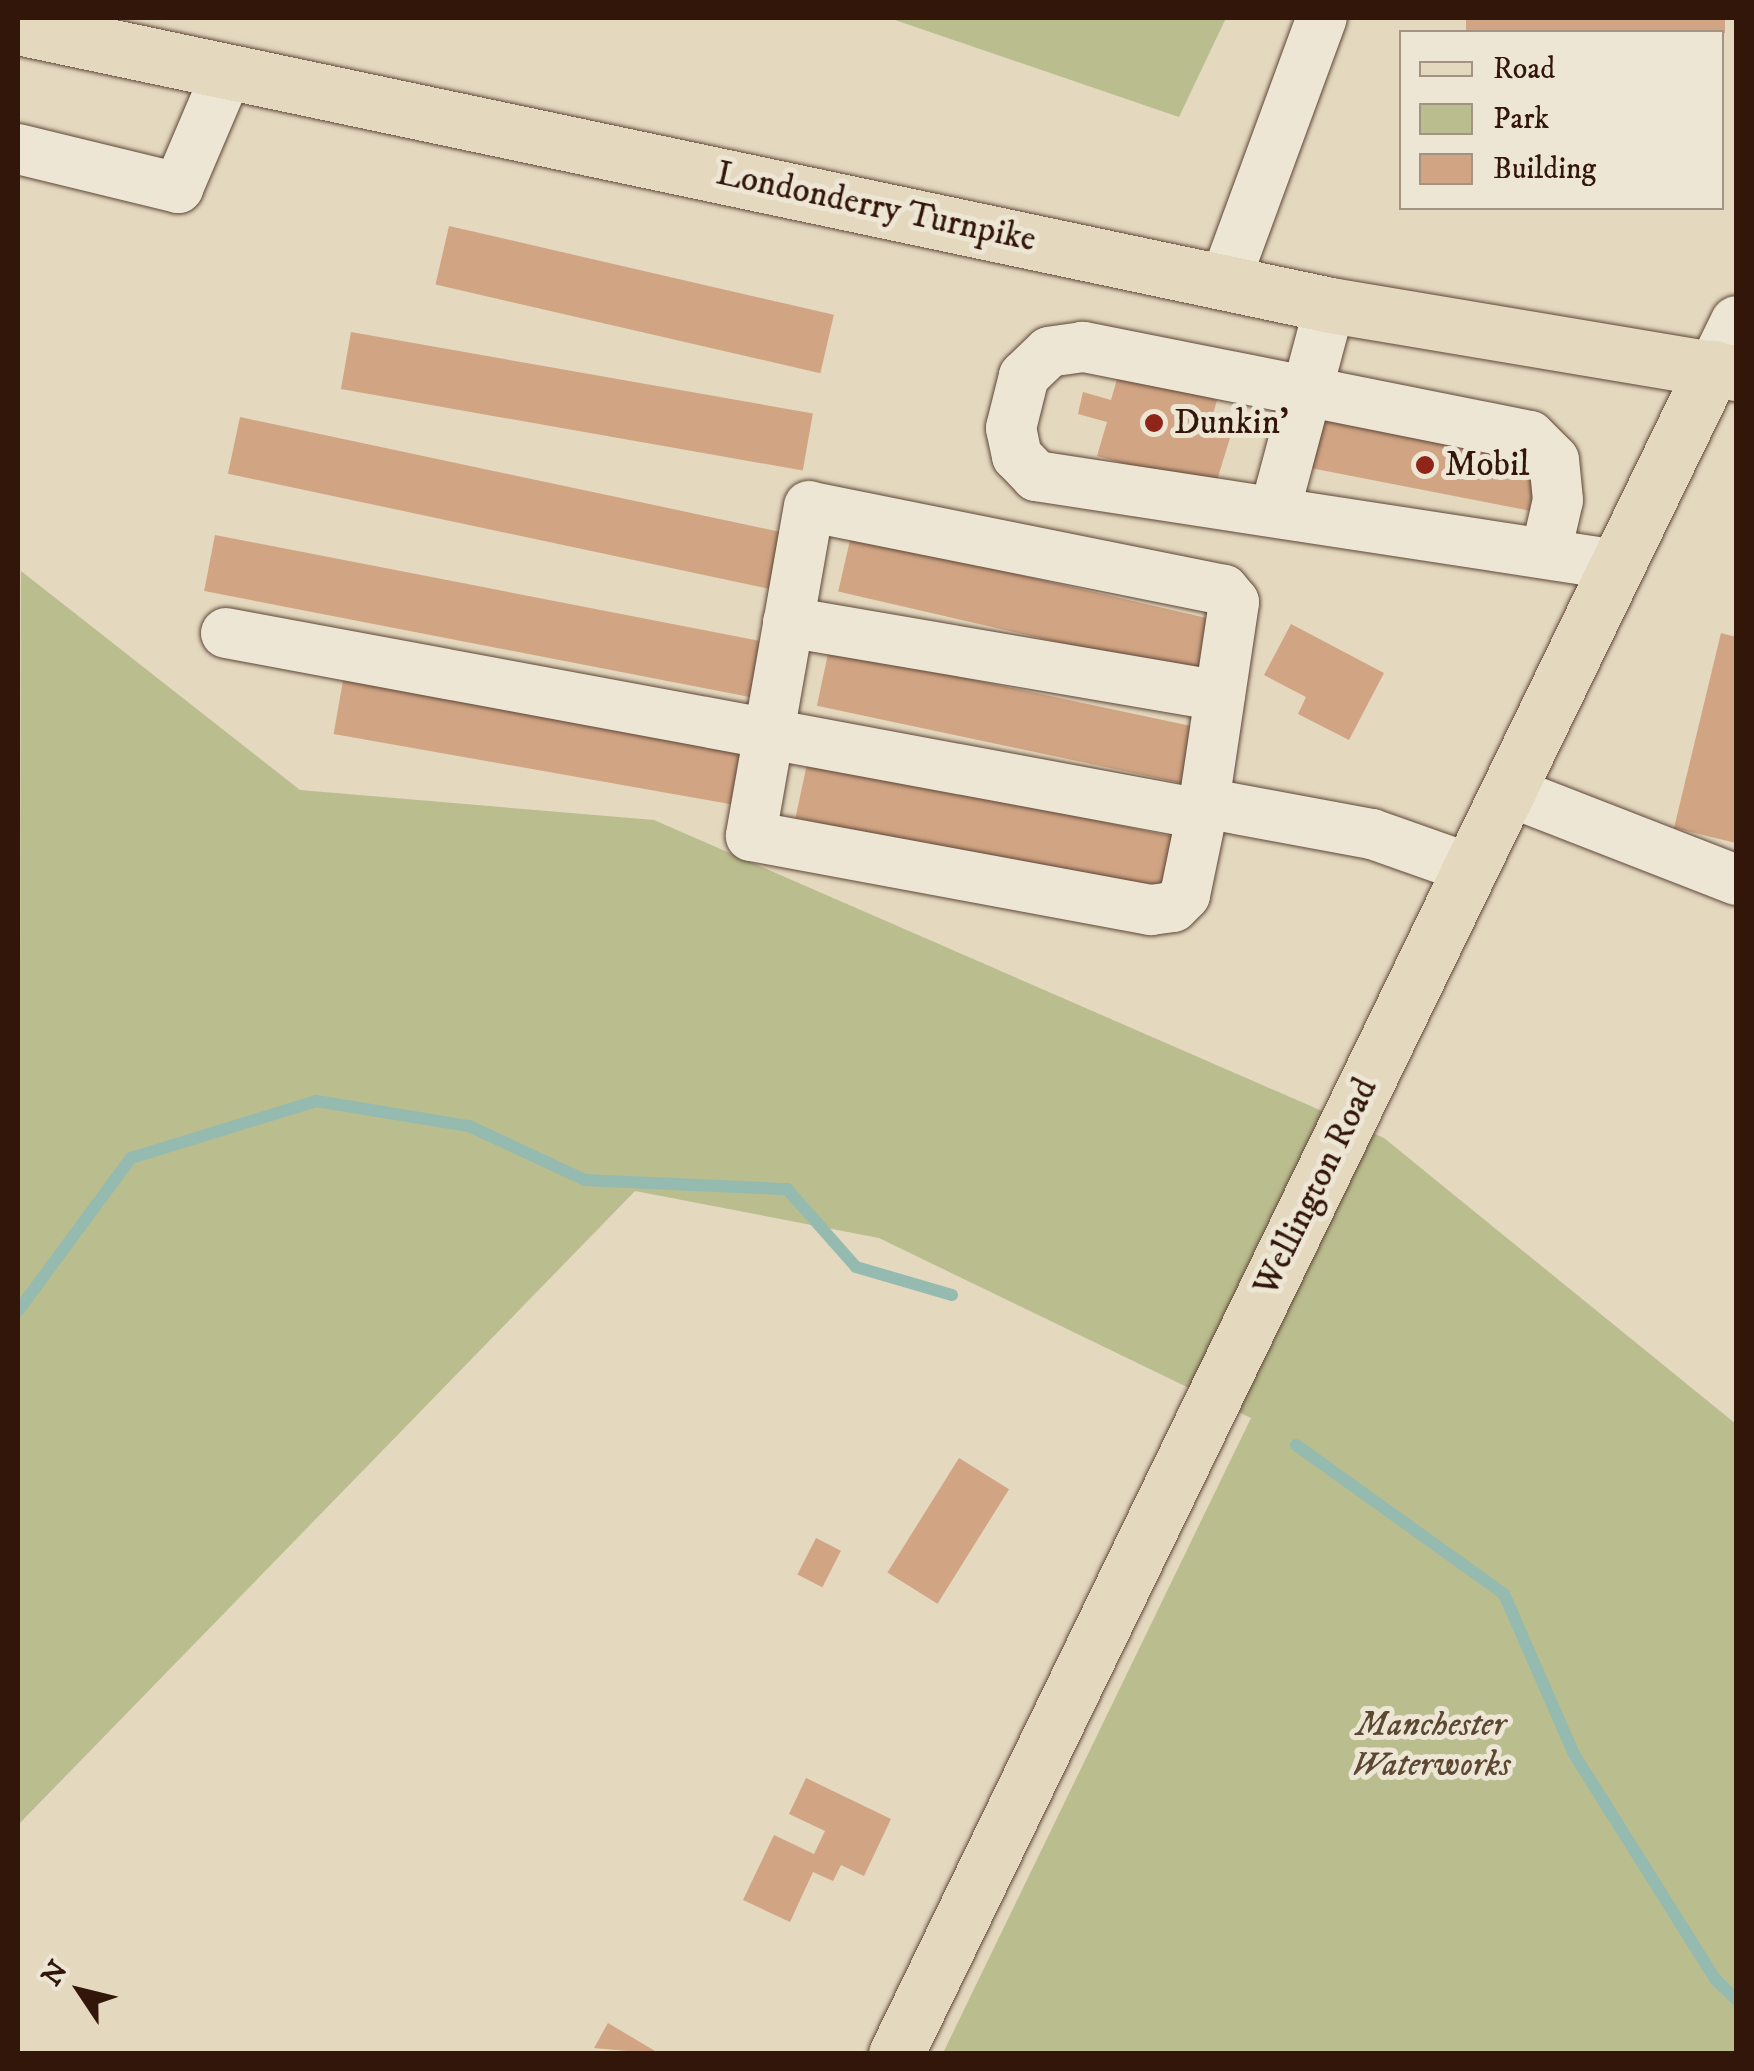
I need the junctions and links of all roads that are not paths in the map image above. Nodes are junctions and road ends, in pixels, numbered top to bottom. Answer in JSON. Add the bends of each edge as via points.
{"nodes":[{"id":1,"x":1322,"y":18,"type":"edge"},
{"id":2,"x":18,"y":27,"type":"edge"},
{"id":3,"x":228,"y":71,"type":"junction"},
{"id":4,"x":18,"y":149,"type":"edge"},
{"id":5,"x":1225,"y":281,"type":"junction"},
{"id":6,"x":1330,"y":305,"type":"junction"},
{"id":7,"x":1729,"y":354,"type":"edge"},
{"id":8,"x":1304,"y":391,"type":"junction"},
{"id":9,"x":1275,"y":510,"type":"junction"},
{"id":10,"x":1546,"y":552,"type":"junction"},
{"id":11,"x":1617,"y":564,"type":"junction"},
{"id":12,"x":788,"y":622,"type":"junction"},
{"id":13,"x":226,"y":633,"type":"dead end"},
{"id":14,"x":1220,"y":696,"type":"junction"},
{"id":15,"x":770,"y":729,"type":"junction"},
{"id":16,"x":1508,"y":791,"type":"junction"},
{"id":17,"x":1202,"y":808,"type":"junction"},
{"id":18,"x":1470,"y":868,"type":"junction"},
{"id":19,"x":1736,"y":880,"type":"edge"},
{"id":20,"x":896,"y":2054,"type":"edge"}],
"edges":[{"from":1,"to":5,"type":"lane"},
{"from":2,"to":3,"type":"main road","name":"Londonderry Turnpike"},
{"from":3,"to":4,"type":"lane","via":[[178,188]]},
{"from":3,"to":5,"type":"main road","name":"Londonderry Turnpike"},
{"from":5,"to":6,"type":"main road","name":"Londonderry Turnpike"},
{"from":6,"to":7,"type":"main road","name":"Londonderry Turnpike"},
{"from":6,"to":8,"type":"lane"},
{"from":7,"to":11,"type":"main road","name":"Wellington Road"},
{"from":8,"to":9,"type":"lane"},
{"from":8,"to":9,"type":"lane","via":[[1083,348],[1049,352],[1024,376],[1012,428],[1017,456],[1036,476]]},
{"from":8,"to":10,"type":"lane","via":[[1530,436],[1554,460],[1558,500]]},
{"from":9,"to":10,"type":"lane"},
{"from":10,"to":11,"type":"lane"},
{"from":11,"to":16,"type":"main road","name":"Wellington Road"},
{"from":12,"to":14,"type":"lane"},
{"from":12,"to":14,"type":"lane","via":[[808,506],[1224,590],[1234,602]]},
{"from":12,"to":15,"type":"lane"},
{"from":13,"to":15,"type":"lane"},
{"from":14,"to":17,"type":"lane"},
{"from":15,"to":17,"type":"lane"},
{"from":15,"to":17,"type":"lane","via":[[751,836],[1151,910],[1173,907],[1185,895]]},
{"from":16,"to":18,"type":"main road","name":"Wellington Road"},
{"from":16,"to":19,"type":"lane"},
{"from":17,"to":18,"type":"lane","via":[[1372,834]]},
{"from":18,"to":20,"type":"main road","name":"Wellington Road"}]}
